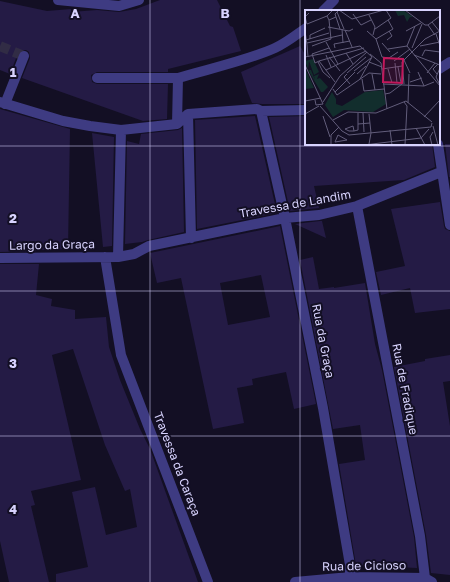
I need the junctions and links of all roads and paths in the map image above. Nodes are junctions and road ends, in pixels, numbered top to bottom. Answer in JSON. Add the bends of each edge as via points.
{"nodes":[{"id":1,"x":58,"y":0,"type":"edge"},
{"id":2,"x":140,"y":0,"type":"edge"},
{"id":3,"x":334,"y":0,"type":"edge"},
{"id":4,"x":324,"y":10,"type":"edge"},
{"id":5,"x":305,"y":29,"type":"edge"},
{"id":6,"x":24,"y":56,"type":"dead end"},
{"id":7,"x":450,"y":62,"type":"edge"},
{"id":8,"x":440,"y":68,"type":"edge"},
{"id":9,"x":97,"y":78,"type":"dead end"},
{"id":10,"x":178,"y":78,"type":"junction"},
{"id":11,"x":3,"y":103,"type":"edge"},
{"id":12,"x":305,"y":110,"type":"edge"},
{"id":13,"x":261,"y":112,"type":"junction"},
{"id":14,"x":188,"y":114,"type":"junction"},
{"id":15,"x":177,"y":124,"type":"junction"},
{"id":16,"x":121,"y":130,"type":"junction"},
{"id":17,"x":438,"y":145,"type":"edge"},
{"id":18,"x":441,"y":172,"type":"junction"},
{"id":19,"x":357,"y":206,"type":"junction"},
{"id":20,"x":285,"y":218,"type":"junction"},
{"id":21,"x":450,"y":225,"type":"edge"},
{"id":22,"x":191,"y":238,"type":"junction"},
{"id":23,"x":148,"y":246,"type":"joint"},
{"id":24,"x":105,"y":257,"type":"junction"},
{"id":25,"x":118,"y":257,"type":"junction"},
{"id":26,"x":0,"y":258,"type":"edge"},
{"id":27,"x":121,"y":356,"type":"joint"},
{"id":28,"x":350,"y":577,"type":"junction"},
{"id":29,"x":429,"y":580,"type":"edge"},
{"id":30,"x":208,"y":582,"type":"edge"},
{"id":31,"x":295,"y":582,"type":"edge"}],
"edges":[{"from":1,"to":2,"type":"street","via":[[118,6]]},
{"from":3,"to":4,"type":"street"},
{"from":5,"to":10,"type":"street","via":[[275,48]]},
{"from":6,"to":11,"type":"street"},
{"from":7,"to":8,"type":"street"},
{"from":9,"to":10,"type":"street"},
{"from":10,"to":15,"type":"street"},
{"from":11,"to":16,"type":"street","via":[[63,122]]},
{"from":12,"to":13,"type":"street"},
{"from":13,"to":14,"type":"street","via":[[257,109]]},
{"from":13,"to":20,"type":"street","name":"Rua da Graça"},
{"from":14,"to":15,"type":"street"},
{"from":14,"to":22,"type":"street"},
{"from":15,"to":16,"type":"street"},
{"from":16,"to":25,"type":"street"},
{"from":17,"to":18,"type":"street"},
{"from":18,"to":19,"type":"street","name":"Travessa de Landim"},
{"from":18,"to":21,"type":"street"},
{"from":19,"to":20,"type":"street","name":"Travessa de Landim","via":[[319,215]]},
{"from":19,"to":29,"type":"street","name":"Rua de Fradique"},
{"from":20,"to":22,"type":"street","name":"Travessa de Landim"},
{"from":20,"to":28,"type":"street","name":"Rua da Graça","via":[[324,408]]},
{"from":22,"to":23,"type":"street","name":"Travessa de Landim"},
{"from":23,"to":25,"type":"street","name":"Largo da Graça","via":[[134,254]]},
{"from":24,"to":25,"type":"street","name":"Largo da Graça"},
{"from":24,"to":26,"type":"street","name":"Largo da Graça"},
{"from":24,"to":27,"type":"street","name":"Largo da Graça"},
{"from":27,"to":30,"type":"street","name":"Travessa da Caraça"},
{"from":28,"to":29,"type":"street","name":"Rua de Cicioso"},
{"from":28,"to":31,"type":"street","name":"Rua de Cicioso"}]}
